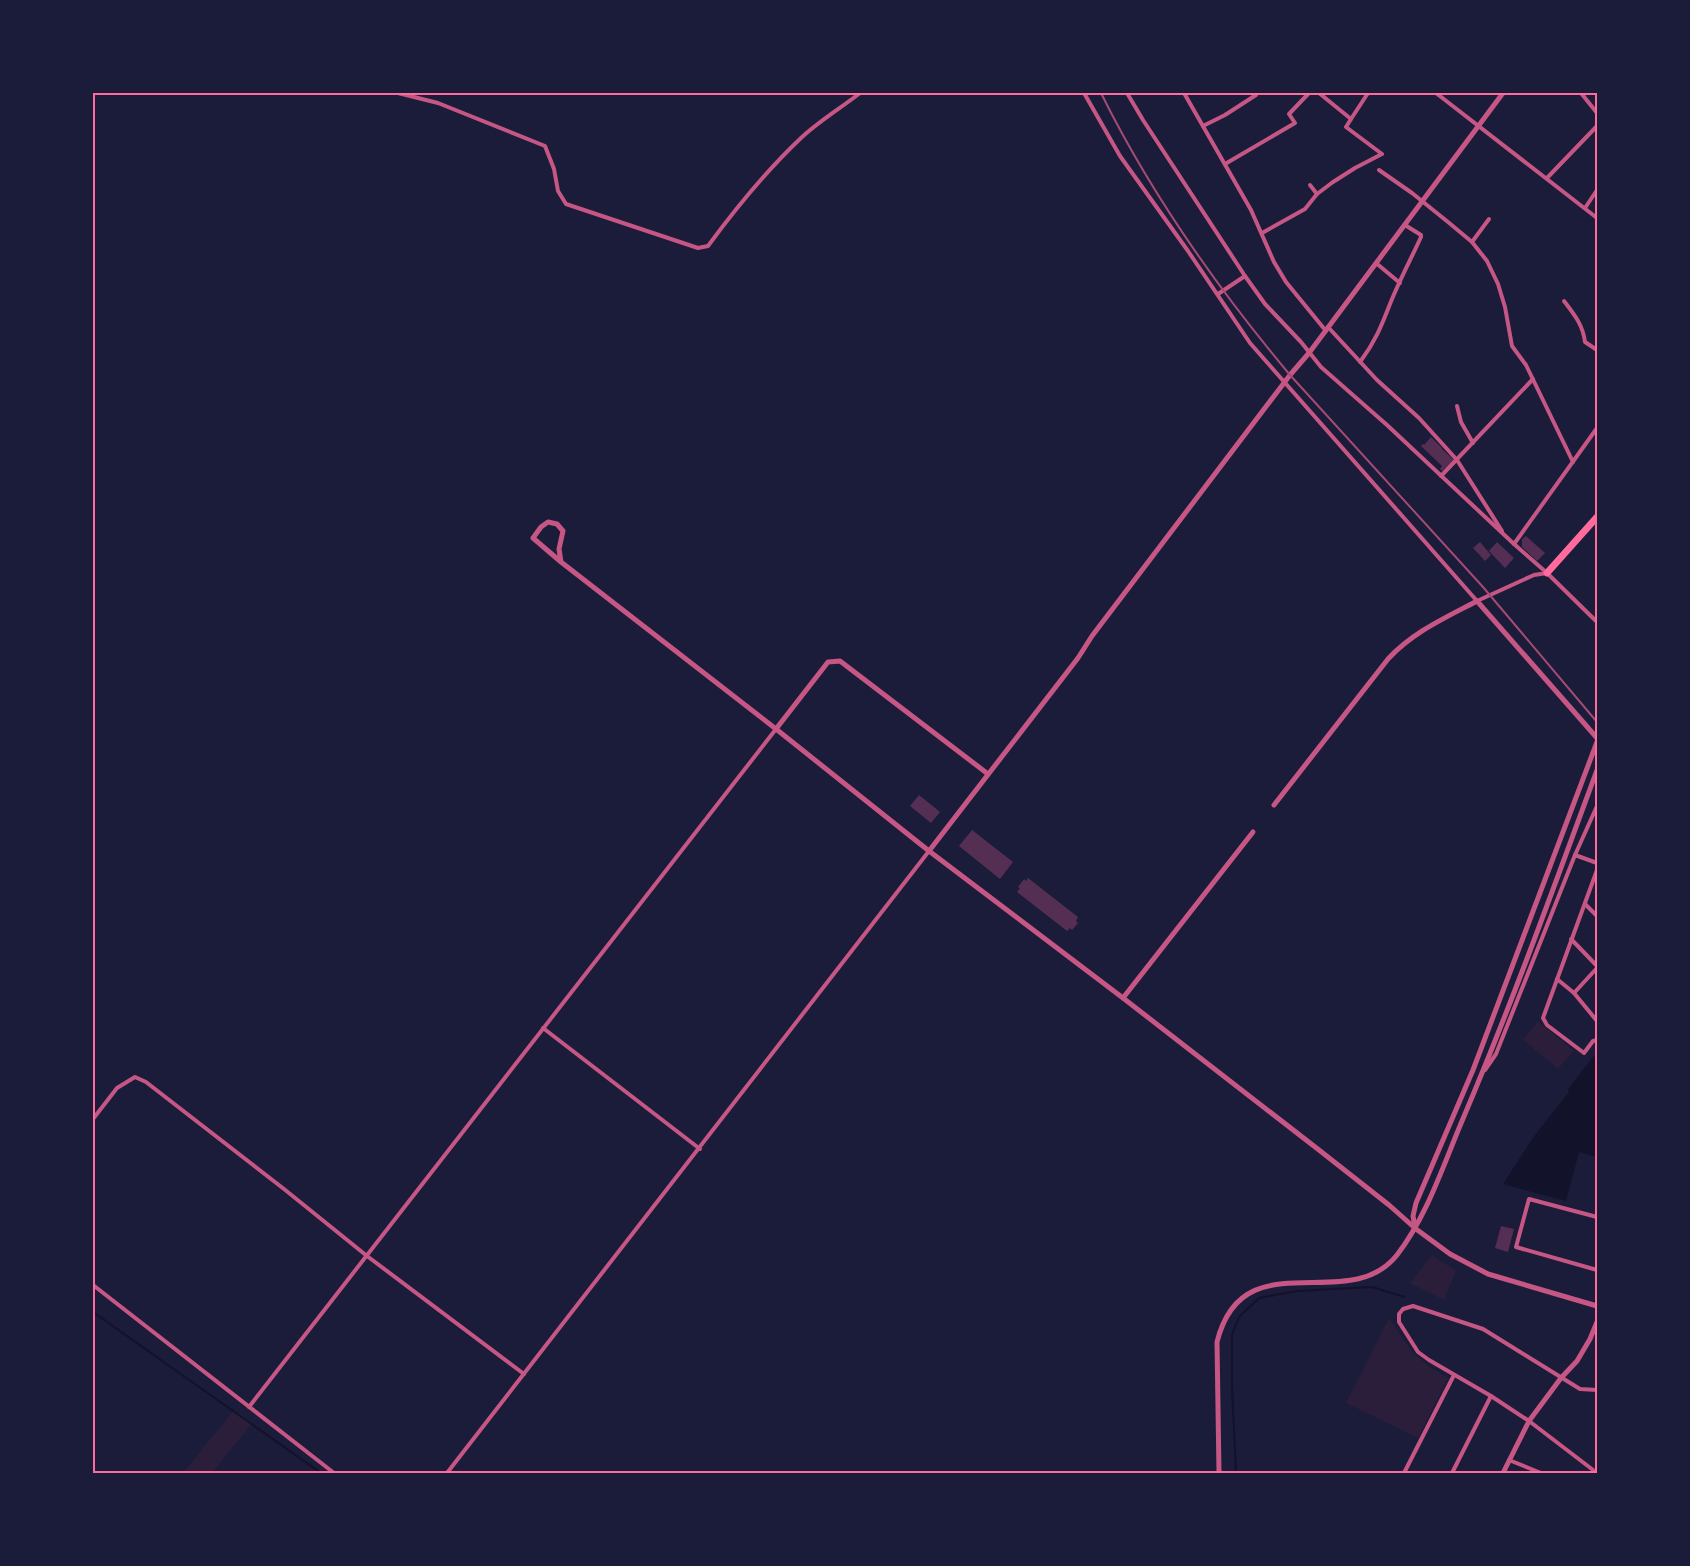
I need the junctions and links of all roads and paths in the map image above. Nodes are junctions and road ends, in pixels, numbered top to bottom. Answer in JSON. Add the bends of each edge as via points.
{"nodes":[{"id":1,"x":398,"y":93,"type":"edge"},
{"id":2,"x":860,"y":93,"type":"edge"},
{"id":3,"x":1084,"y":93,"type":"edge"},
{"id":4,"x":1127,"y":93,"type":"edge"},
{"id":5,"x":1184,"y":93,"type":"edge"},
{"id":6,"x":1256,"y":93,"type":"edge"},
{"id":7,"x":1309,"y":93,"type":"edge"},
{"id":8,"x":1319,"y":93,"type":"edge"},
{"id":9,"x":1368,"y":93,"type":"edge"},
{"id":10,"x":1436,"y":93,"type":"edge"},
{"id":11,"x":1503,"y":93,"type":"edge"},
{"id":12,"x":1581,"y":93,"type":"edge"},
{"id":13,"x":1597,"y":113,"type":"edge"},
{"id":14,"x":1351,"y":119,"type":"junction"},
{"id":15,"x":1203,"y":126,"type":"junction"},
{"id":16,"x":1479,"y":126,"type":"junction"},
{"id":17,"x":1597,"y":126,"type":"edge"},
{"id":18,"x":1225,"y":165,"type":"junction"},
{"id":19,"x":1379,"y":170,"type":"dead end"},
{"id":20,"x":1547,"y":178,"type":"junction"},
{"id":21,"x":1310,"y":185,"type":"dead end"},
{"id":22,"x":1597,"y":190,"type":"edge"},
{"id":23,"x":1317,"y":194,"type":"junction"},
{"id":24,"x":1422,"y":202,"type":"junction"},
{"id":25,"x":1584,"y":208,"type":"junction"},
{"id":26,"x":1597,"y":218,"type":"edge"},
{"id":27,"x":1489,"y":219,"type":"dead end"},
{"id":28,"x":1405,"y":225,"type":"junction"},
{"id":29,"x":1262,"y":233,"type":"junction"},
{"id":30,"x":1472,"y":242,"type":"junction"},
{"id":31,"x":1376,"y":263,"type":"junction"},
{"id":32,"x":1245,"y":276,"type":"junction"},
{"id":33,"x":1400,"y":283,"type":"junction"},
{"id":34,"x":1218,"y":294,"type":"junction"},
{"id":35,"x":1564,"y":301,"type":"dead end"},
{"id":36,"x":1327,"y":329,"type":"junction"},
{"id":37,"x":1597,"y":350,"type":"edge"},
{"id":38,"x":1309,"y":353,"type":"junction"},
{"id":39,"x":1360,"y":362,"type":"junction"},
{"id":40,"x":1533,"y":379,"type":"junction"},
{"id":41,"x":1285,"y":384,"type":"junction"},
{"id":42,"x":1457,"y":406,"type":"dead end"},
{"id":43,"x":1597,"y":428,"type":"edge"},
{"id":44,"x":1473,"y":443,"type":"junction"},
{"id":45,"x":1457,"y":460,"type":"junction"},
{"id":46,"x":1573,"y":462,"type":"junction"},
{"id":47,"x":1442,"y":476,"type":"junction"},
{"id":48,"x":1597,"y":517,"type":"edge"},
{"id":49,"x":1505,"y":536,"type":"junction"},
{"id":50,"x":1514,"y":544,"type":"junction"},
{"id":51,"x":561,"y":562,"type":"junction"},
{"id":52,"x":1547,"y":573,"type":"junction"},
{"id":53,"x":1477,"y":601,"type":"junction"},
{"id":54,"x":1597,"y":622,"type":"edge"},
{"id":55,"x":776,"y":729,"type":"junction"},
{"id":56,"x":1597,"y":740,"type":"edge"},
{"id":57,"x":1597,"y":770,"type":"edge"},
{"id":58,"x":988,"y":774,"type":"junction"},
{"id":59,"x":1275,"y":805,"type":"dead end"},
{"id":60,"x":1597,"y":806,"type":"edge"},
{"id":61,"x":1253,"y":832,"type":"dead end"},
{"id":62,"x":929,"y":851,"type":"junction"},
{"id":63,"x":1575,"y":855,"type":"junction"},
{"id":64,"x":1597,"y":863,"type":"edge"},
{"id":65,"x":1597,"y":870,"type":"edge"},
{"id":66,"x":1585,"y":904,"type":"junction"},
{"id":67,"x":1597,"y":916,"type":"edge"},
{"id":68,"x":1571,"y":939,"type":"junction"},
{"id":69,"x":1597,"y":967,"type":"edge"},
{"id":70,"x":1557,"y":980,"type":"junction"},
{"id":71,"x":1574,"y":993,"type":"junction"},
{"id":72,"x":1123,"y":998,"type":"junction"},
{"id":73,"x":1597,"y":1021,"type":"edge"},
{"id":74,"x":543,"y":1028,"type":"junction"},
{"id":75,"x":1597,"y":1040,"type":"edge"},
{"id":76,"x":1483,"y":1072,"type":"junction"},
{"id":77,"x":93,"y":1119,"type":"edge"},
{"id":78,"x":700,"y":1149,"type":"junction"},
{"id":79,"x":1597,"y":1217,"type":"edge"},
{"id":80,"x":1416,"y":1228,"type":"junction"},
{"id":81,"x":367,"y":1256,"type":"junction"},
{"id":82,"x":1597,"y":1270,"type":"edge"},
{"id":83,"x":93,"y":1285,"type":"edge"},
{"id":84,"x":1597,"y":1306,"type":"edge"},
{"id":85,"x":1597,"y":1322,"type":"edge"},
{"id":86,"x":524,"y":1374,"type":"junction"},
{"id":87,"x":1454,"y":1375,"type":"junction"},
{"id":88,"x":1561,"y":1378,"type":"junction"},
{"id":89,"x":1597,"y":1390,"type":"edge"},
{"id":90,"x":1491,"y":1396,"type":"junction"},
{"id":91,"x":249,"y":1407,"type":"junction"},
{"id":92,"x":1529,"y":1421,"type":"junction"},
{"id":93,"x":1509,"y":1460,"type":"junction"},
{"id":94,"x":334,"y":1473,"type":"edge"},
{"id":95,"x":447,"y":1473,"type":"edge"},
{"id":96,"x":1219,"y":1473,"type":"edge"},
{"id":97,"x":1404,"y":1473,"type":"edge"},
{"id":98,"x":1452,"y":1473,"type":"edge"},
{"id":99,"x":1503,"y":1473,"type":"edge"},
{"id":100,"x":1541,"y":1473,"type":"edge"},
{"id":101,"x":1597,"y":1473,"type":"edge"}],
"edges":[{"from":1,"to":2,"type":"street","via":[[438,103],[545,146],[558,192],[566,204],[698,248],[708,246],[802,137]]},
{"from":3,"to":34,"type":"street","via":[[1120,156]]},
{"from":4,"to":32,"type":"street"},
{"from":5,"to":15,"type":"street"},
{"from":6,"to":15,"type":"street"},
{"from":7,"to":18,"type":"street","via":[[1289,114],[1295,123]]},
{"from":8,"to":14,"type":"street"},
{"from":9,"to":14,"type":"street"},
{"from":10,"to":16,"type":"street"},
{"from":11,"to":16,"type":"street"},
{"from":12,"to":13,"type":"street"},
{"from":14,"to":23,"type":"street","via":[[1346,127],[1382,154]]},
{"from":15,"to":18,"type":"street"},
{"from":16,"to":20,"type":"street"},
{"from":16,"to":24,"type":"street"},
{"from":17,"to":20,"type":"street"},
{"from":18,"to":29,"type":"street"},
{"from":19,"to":24,"type":"street"},
{"from":20,"to":25,"type":"street"},
{"from":21,"to":23,"type":"street"},
{"from":22,"to":25,"type":"street"},
{"from":23,"to":29,"type":"street","via":[[1305,209]]},
{"from":24,"to":28,"type":"street"},
{"from":24,"to":30,"type":"street"},
{"from":25,"to":26,"type":"street"},
{"from":27,"to":30,"type":"street"},
{"from":28,"to":31,"type":"street"},
{"from":28,"to":33,"type":"street","via":[[1421,237]]},
{"from":29,"to":36,"type":"street","via":[[1286,282]]},
{"from":30,"to":40,"type":"street","via":[[1487,261],[1498,285],[1512,346]]},
{"from":31,"to":33,"type":"street"},
{"from":31,"to":36,"type":"street"},
{"from":32,"to":34,"type":"street"},
{"from":32,"to":38,"type":"street"},
{"from":33,"to":39,"type":"street","via":[[1374,344]]},
{"from":34,"to":41,"type":"street","via":[[1250,343]]},
{"from":35,"to":37,"type":"street","via":[[1577,318],[1585,342]]},
{"from":36,"to":38,"type":"street"},
{"from":36,"to":39,"type":"street"},
{"from":38,"to":41,"type":"street"},
{"from":38,"to":47,"type":"street"},
{"from":39,"to":45,"type":"street"},
{"from":40,"to":44,"type":"street"},
{"from":40,"to":46,"type":"street"},
{"from":41,"to":53,"type":"street"},
{"from":41,"to":58,"type":"street"},
{"from":42,"to":44,"type":"street"},
{"from":43,"to":46,"type":"street"},
{"from":44,"to":45,"type":"street"},
{"from":45,"to":47,"type":"street"},
{"from":45,"to":49,"type":"street"},
{"from":46,"to":50,"type":"street"},
{"from":47,"to":49,"type":"street"},
{"from":48,"to":52,"type":"main road"},
{"from":49,"to":50,"type":"street"},
{"from":50,"to":52,"type":"street"},
{"from":51,"to":51,"type":"street","via":[[533,538],[548,522],[563,531]]},
{"from":51,"to":55,"type":"street"},
{"from":52,"to":53,"type":"street"},
{"from":52,"to":54,"type":"street"},
{"from":53,"to":56,"type":"street"},
{"from":53,"to":59,"type":"street","via":[[1400,646]]},
{"from":55,"to":58,"type":"street","via":[[828,662],[840,661]]},
{"from":55,"to":62,"type":"street"},
{"from":55,"to":74,"type":"street"},
{"from":56,"to":80,"type":"street","via":[[1473,1070],[1416,1203]]},
{"from":57,"to":76,"type":"street"},
{"from":58,"to":62,"type":"street"},
{"from":60,"to":63,"type":"street"},
{"from":61,"to":72,"type":"street"},
{"from":62,"to":72,"type":"street"},
{"from":62,"to":78,"type":"street"},
{"from":63,"to":64,"type":"street"},
{"from":63,"to":76,"type":"street","via":[[1496,1054]]},
{"from":65,"to":66,"type":"street"},
{"from":66,"to":67,"type":"street"},
{"from":66,"to":68,"type":"street"},
{"from":68,"to":69,"type":"street"},
{"from":68,"to":70,"type":"street"},
{"from":69,"to":71,"type":"street"},
{"from":70,"to":71,"type":"street"},
{"from":70,"to":75,"type":"street","via":[[1543,1018],[1547,1025],[1584,1053]]},
{"from":71,"to":73,"type":"street"},
{"from":72,"to":80,"type":"street"},
{"from":74,"to":78,"type":"street"},
{"from":74,"to":81,"type":"street"},
{"from":76,"to":80,"type":"street"},
{"from":77,"to":81,"type":"street","via":[[117,1088],[135,1077],[146,1082]]},
{"from":78,"to":86,"type":"street"},
{"from":79,"to":82,"type":"street","via":[[1529,1199],[1516,1247]]},
{"from":80,"to":84,"type":"street","via":[[1450,1254],[1488,1274]]},
{"from":80,"to":96,"type":"street","via":[[1395,1257],[1373,1274],[1347,1281],[1273,1285],[1250,1292],[1233,1306],[1217,1342]]},
{"from":81,"to":86,"type":"street"},
{"from":81,"to":91,"type":"street"},
{"from":83,"to":91,"type":"street"},
{"from":85,"to":88,"type":"street","via":[[1577,1361]]},
{"from":86,"to":95,"type":"street"},
{"from":87,"to":88,"type":"street","via":[[1418,1352],[1399,1322],[1403,1309],[1413,1306],[1483,1329]]},
{"from":87,"to":90,"type":"street"},
{"from":87,"to":97,"type":"street"},
{"from":88,"to":89,"type":"street","via":[[1580,1389]]},
{"from":88,"to":92,"type":"street"},
{"from":90,"to":92,"type":"street"},
{"from":90,"to":98,"type":"street"},
{"from":91,"to":94,"type":"street"},
{"from":92,"to":93,"type":"street"},
{"from":92,"to":101,"type":"street"},
{"from":93,"to":99,"type":"street"},
{"from":93,"to":100,"type":"street"}]}
